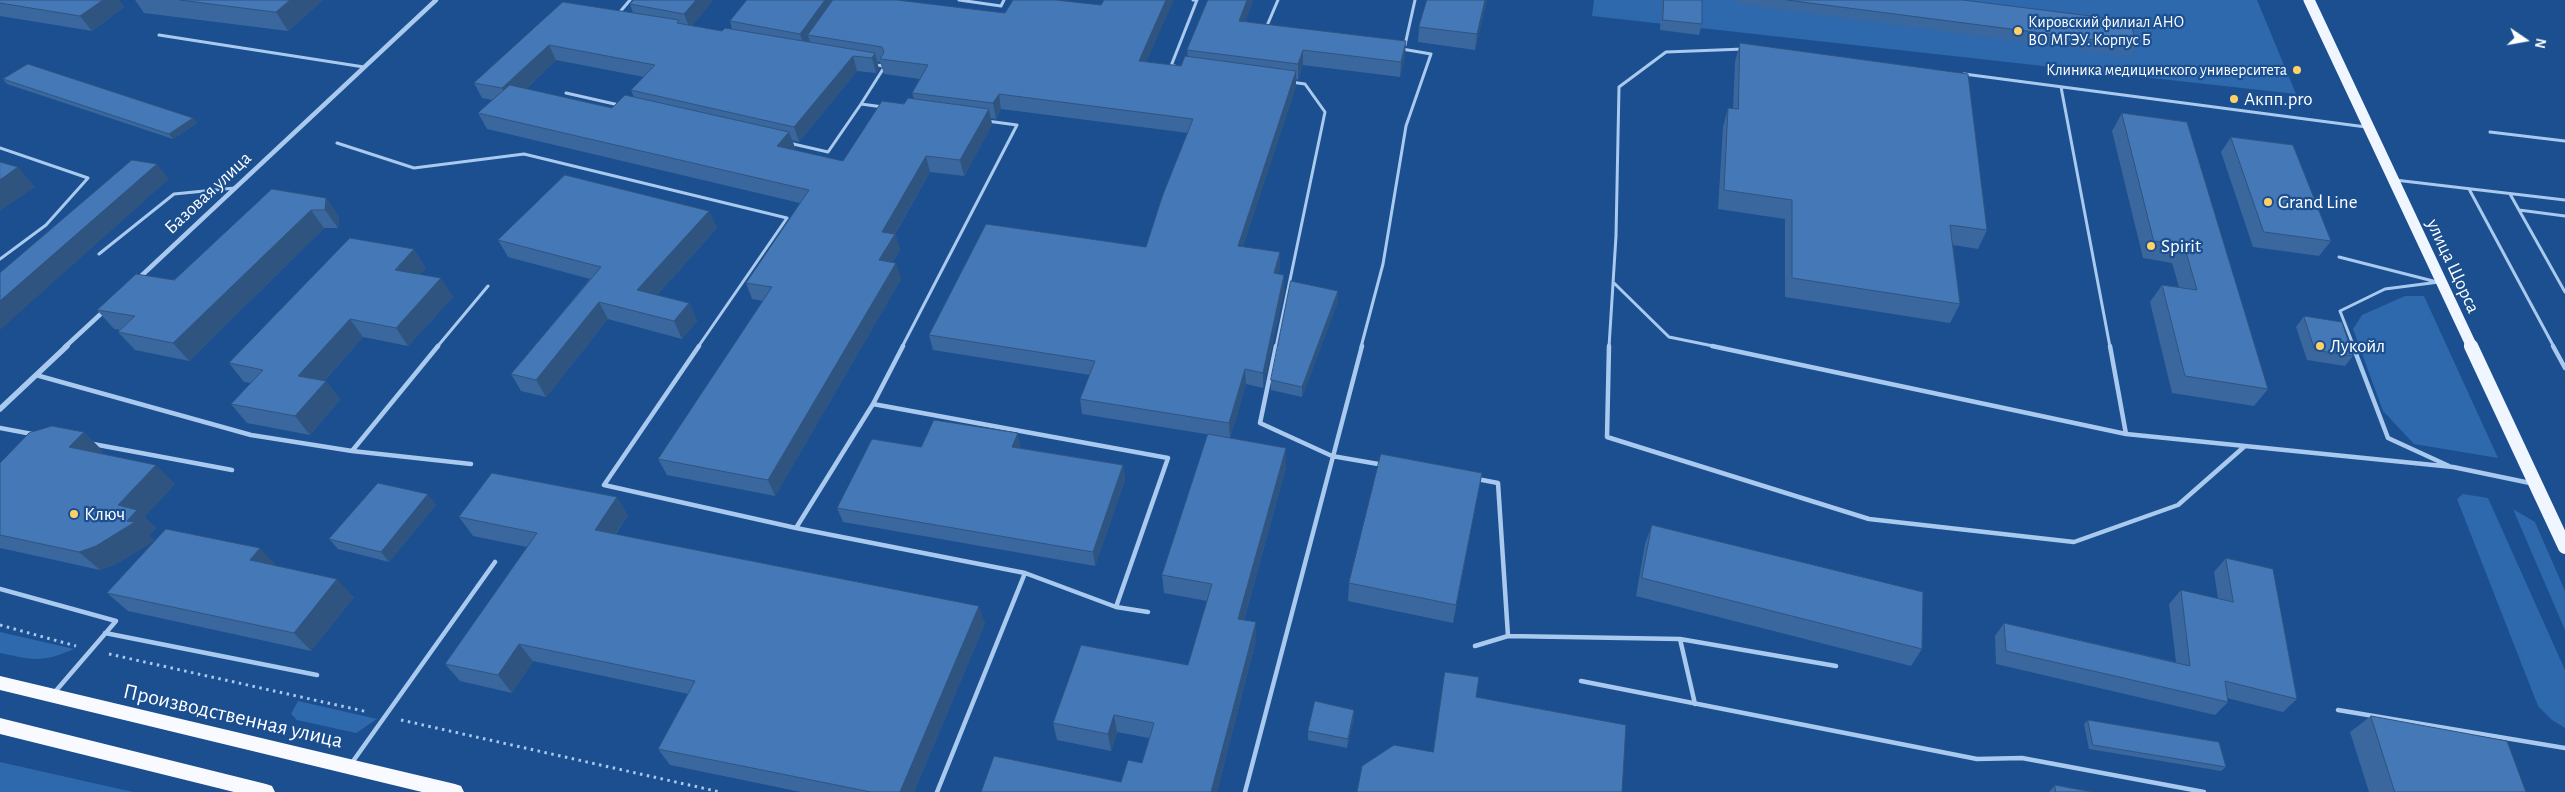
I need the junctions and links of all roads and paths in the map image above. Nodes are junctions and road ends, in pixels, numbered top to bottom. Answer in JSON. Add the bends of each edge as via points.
{"nodes":[{"id":1,"x":436,"y":0,"type":"edge"},
{"id":2,"x":630,"y":0,"type":"edge"},
{"id":3,"x":958,"y":0,"type":"edge"},
{"id":4,"x":1004,"y":0,"type":"edge"},
{"id":5,"x":1193,"y":0,"type":"edge"},
{"id":6,"x":1278,"y":0,"type":"edge"},
{"id":7,"x":1416,"y":0,"type":"edge"},
{"id":8,"x":2309,"y":0,"type":"edge"},
{"id":9,"x":613,"y":19,"type":"edge"},
{"id":10,"x":1275,"y":31,"type":"edge"},
{"id":11,"x":159,"y":35,"type":"dead end"},
{"id":12,"x":1394,"y":48,"type":"edge"},
{"id":13,"x":1404,"y":50,"type":"junction"},
{"id":14,"x":1753,"y":50,"type":"edge"},
{"id":15,"x":868,"y":63,"type":"edge"},
{"id":16,"x":364,"y":67,"type":"junction"},
{"id":17,"x":1180,"y":67,"type":"edge"},
{"id":18,"x":1954,"y":73,"type":"edge"},
{"id":19,"x":1286,"y":81,"type":"edge"},
{"id":20,"x":2060,"y":87,"type":"junction"},
{"id":21,"x":566,"y":93,"type":"dead end"},
{"id":22,"x":861,"y":104,"type":"junction"},
{"id":23,"x":624,"y":106,"type":"edge"},
{"id":24,"x":890,"y":108,"type":"edge"},
{"id":25,"x":978,"y":120,"type":"edge"},
{"id":26,"x":2369,"y":127,"type":"junction"},
{"id":27,"x":2490,"y":132,"type":"dead end"},
{"id":28,"x":780,"y":141,"type":"edge"},
{"id":29,"x":2565,"y":141,"type":"edge"},
{"id":30,"x":337,"y":143,"type":"dead end"},
{"id":31,"x":0,"y":148,"type":"edge"},
{"id":32,"x":2393,"y":179,"type":"junction"},
{"id":33,"x":236,"y":188,"type":"junction"},
{"id":34,"x":2469,"y":188,"type":"junction"},
{"id":35,"x":2510,"y":194,"type":"junction"},
{"id":36,"x":2565,"y":200,"type":"edge"},
{"id":37,"x":2519,"y":210,"type":"junction"},
{"id":38,"x":2565,"y":216,"type":"edge"},
{"id":39,"x":99,"y":254,"type":"dead end"},
{"id":40,"x":2339,"y":257,"type":"dead end"},
{"id":41,"x":0,"y":259,"type":"edge"},
{"id":42,"x":136,"y":281,"type":"edge"},
{"id":43,"x":2439,"y":282,"type":"junction"},
{"id":44,"x":1614,"y":284,"type":"junction"},
{"id":45,"x":488,"y":286,"type":"dead end"},
{"id":46,"x":2565,"y":292,"type":"edge"},
{"id":47,"x":107,"y":308,"type":"edge"},
{"id":48,"x":2565,"y":368,"type":"edge"},
{"id":49,"x":36,"y":375,"type":"junction"},
{"id":50,"x":873,"y":404,"type":"junction"},
{"id":51,"x":0,"y":409,"type":"edge"},
{"id":52,"x":0,"y":428,"type":"edge"},
{"id":53,"x":2126,"y":434,"type":"junction"},
{"id":54,"x":31,"y":441,"type":"edge"},
{"id":55,"x":91,"y":444,"type":"dead end"},
{"id":56,"x":2246,"y":446,"type":"junction"},
{"id":57,"x":352,"y":451,"type":"junction"},
{"id":58,"x":1332,"y":456,"type":"junction"},
{"id":59,"x":472,"y":464,"type":"dead end"},
{"id":60,"x":1391,"y":466,"type":"edge"},
{"id":61,"x":2454,"y":467,"type":"junction"},
{"id":62,"x":232,"y":470,"type":"dead end"},
{"id":63,"x":1469,"y":478,"type":"edge"},
{"id":64,"x":2536,"y":484,"type":"junction"},
{"id":65,"x":796,"y":528,"type":"junction"},
{"id":66,"x":2565,"y":547,"type":"edge"},
{"id":67,"x":495,"y":562,"type":"dead end"},
{"id":68,"x":1025,"y":573,"type":"junction"},
{"id":69,"x":0,"y":589,"type":"edge"},
{"id":70,"x":1116,"y":607,"type":"junction"},
{"id":71,"x":1148,"y":612,"type":"dead end"},
{"id":72,"x":0,"y":625,"type":"edge"},
{"id":73,"x":105,"y":633,"type":"junction"},
{"id":74,"x":1508,"y":636,"type":"junction"},
{"id":75,"x":1680,"y":639,"type":"junction"},
{"id":76,"x":1475,"y":646,"type":"dead end"},
{"id":77,"x":91,"y":650,"type":"junction"},
{"id":78,"x":1836,"y":666,"type":"dead end"},
{"id":79,"x":317,"y":675,"type":"dead end"},
{"id":80,"x":1581,"y":681,"type":"dead end"},
{"id":81,"x":0,"y":683,"type":"edge"},
{"id":82,"x":52,"y":696,"type":"junction"},
{"id":83,"x":1695,"y":704,"type":"junction"},
{"id":84,"x":2338,"y":710,"type":"dead end"},
{"id":85,"x":385,"y":716,"type":"junction"},
{"id":86,"x":0,"y":726,"type":"edge"},
{"id":87,"x":2502,"y":738,"type":"junction"},
{"id":88,"x":2505,"y":747,"type":"edge"},
{"id":89,"x":2565,"y":748,"type":"edge"},
{"id":90,"x":349,"y":767,"type":"junction"},
{"id":91,"x":266,"y":792,"type":"edge"},
{"id":92,"x":456,"y":792,"type":"edge"},
{"id":93,"x":720,"y":792,"type":"edge"},
{"id":94,"x":937,"y":792,"type":"edge"},
{"id":95,"x":1245,"y":792,"type":"edge"},
{"id":96,"x":2204,"y":792,"type":"edge"}],
"edges":[{"from":1,"to":16,"type":"street","name":"Базовая улица"},
{"from":2,"to":9,"type":"lane"},
{"from":3,"to":4,"type":"lane","via":[[1001,6]]},
{"from":5,"to":17,"type":"lane","via":[[1197,0],[1171,66]]},
{"from":6,"to":10,"type":"lane","via":[[1266,30]]},
{"from":7,"to":13,"type":"lane"},
{"from":8,"to":26,"type":"main road","name":"улица Щорса"},
{"from":11,"to":16,"type":"lane"},
{"from":12,"to":13,"type":"lane"},
{"from":13,"to":58,"type":"lane","via":[[1431,54],[1406,126],[1383,264]]},
{"from":14,"to":44,"type":"lane","via":[[1666,52],[1618,87]]},
{"from":15,"to":22,"type":"lane","via":[[885,66]]},
{"from":16,"to":33,"type":"street","name":"Базовая улица"},
{"from":18,"to":20,"type":"lane"},
{"from":19,"to":58,"type":"lane","via":[[1304,84],[1325,112],[1260,423]]},
{"from":20,"to":26,"type":"lane"},
{"from":20,"to":53,"type":"lane"},
{"from":21,"to":23,"type":"lane"},
{"from":22,"to":24,"type":"lane"},
{"from":22,"to":28,"type":"lane","via":[[828,152]]},
{"from":25,"to":50,"type":"lane","via":[[1018,125]]},
{"from":26,"to":32,"type":"main road","name":"улица Щорса"},
{"from":27,"to":29,"type":"lane"},
{"from":30,"to":65,"type":"lane","via":[[414,168],[524,154],[788,218],[604,485]]},
{"from":31,"to":41,"type":"lane","via":[[88,178],[46,224]]},
{"from":32,"to":34,"type":"lane"},
{"from":32,"to":43,"type":"main road","name":"улица Щорса"},
{"from":33,"to":39,"type":"lane","via":[[174,194]]},
{"from":33,"to":42,"type":"street","name":"Базовая улица"},
{"from":34,"to":35,"type":"lane"},
{"from":34,"to":48,"type":"lane"},
{"from":35,"to":36,"type":"lane"},
{"from":35,"to":37,"type":"lane"},
{"from":37,"to":38,"type":"lane"},
{"from":37,"to":46,"type":"lane"},
{"from":40,"to":43,"type":"lane"},
{"from":43,"to":61,"type":"lane","via":[[2385,289],[2340,311],[2388,438]]},
{"from":43,"to":64,"type":"main road","name":"улица Щорса"},
{"from":44,"to":53,"type":"lane","via":[[1669,337]]},
{"from":44,"to":56,"type":"lane","via":[[1607,382],[1607,437],[1869,519],[2074,542],[2178,504]]},
{"from":45,"to":57,"type":"lane"},
{"from":47,"to":49,"type":"street"},
{"from":49,"to":51,"type":"street"},
{"from":49,"to":57,"type":"lane","via":[[251,435]]},
{"from":50,"to":65,"type":"lane"},
{"from":50,"to":70,"type":"lane","via":[[1168,458]]},
{"from":52,"to":54,"type":"lane","via":[[37,435]]},
{"from":53,"to":56,"type":"lane"},
{"from":55,"to":62,"type":"lane"},
{"from":56,"to":61,"type":"lane"},
{"from":57,"to":59,"type":"lane"},
{"from":58,"to":60,"type":"lane"},
{"from":58,"to":95,"type":"lane"},
{"from":61,"to":64,"type":"lane"},
{"from":63,"to":74,"type":"lane","via":[[1498,483]]},
{"from":64,"to":66,"type":"main road","name":"улица Щорса"},
{"from":65,"to":68,"type":"lane"},
{"from":67,"to":85,"type":"lane"},
{"from":68,"to":70,"type":"lane"},
{"from":68,"to":94,"type":"lane"},
{"from":69,"to":73,"type":"lane","via":[[116,620]]},
{"from":70,"to":71,"type":"lane"},
{"from":72,"to":77,"type":"path"},
{"from":73,"to":77,"type":"lane"},
{"from":73,"to":79,"type":"lane"},
{"from":74,"to":75,"type":"lane"},
{"from":74,"to":76,"type":"lane"},
{"from":75,"to":78,"type":"lane"},
{"from":75,"to":83,"type":"lane"},
{"from":77,"to":82,"type":"lane"},
{"from":77,"to":85,"type":"path"},
{"from":80,"to":83,"type":"lane"},
{"from":81,"to":82,"type":"highway","name":"Производственная улица"},
{"from":82,"to":90,"type":"highway","name":"Производственная улица"},
{"from":83,"to":96,"type":"lane","via":[[1977,759],[2022,758]]},
{"from":84,"to":87,"type":"lane"},
{"from":85,"to":90,"type":"lane"},
{"from":85,"to":93,"type":"path"},
{"from":86,"to":91,"type":"highway"},
{"from":87,"to":88,"type":"lane"},
{"from":87,"to":89,"type":"lane"},
{"from":90,"to":92,"type":"highway","name":"Производственная улица"}]}
